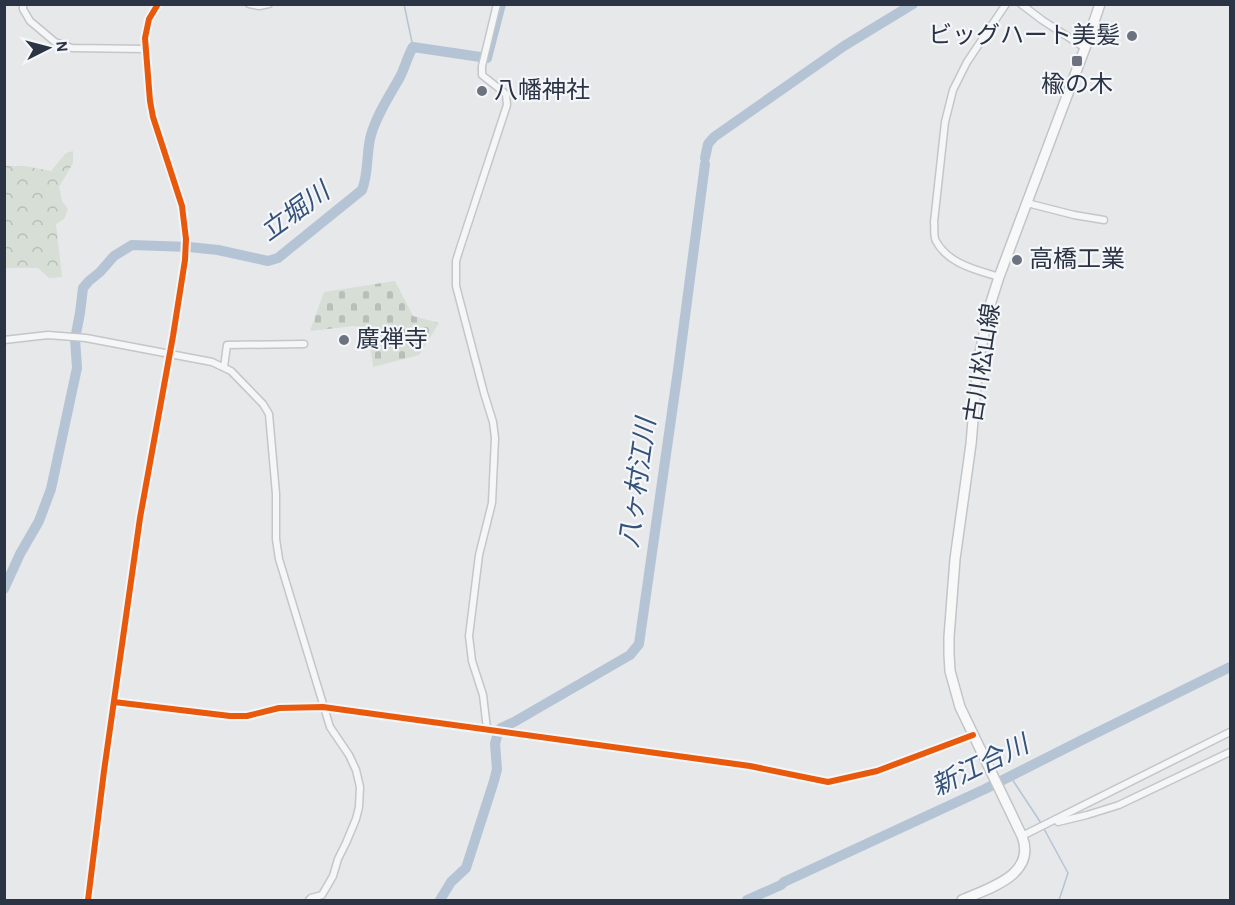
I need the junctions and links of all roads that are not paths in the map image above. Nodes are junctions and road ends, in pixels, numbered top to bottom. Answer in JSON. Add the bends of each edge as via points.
{"nodes":[{"id":1,"x":23,"y":4,"type":"edge"},
{"id":2,"x":249,"y":4,"type":"edge"},
{"id":3,"x":269,"y":4,"type":"edge"},
{"id":4,"x":497,"y":4,"type":"edge"},
{"id":5,"x":1006,"y":4,"type":"edge"},
{"id":6,"x":1022,"y":4,"type":"edge"},
{"id":7,"x":1100,"y":4,"type":"edge"},
{"id":8,"x":159,"y":5,"type":"edge"},
{"id":9,"x":1085,"y":48,"type":"junction"},
{"id":10,"x":146,"y":49,"type":"junction"},
{"id":11,"x":1027,"y":203,"type":"junction"},
{"id":12,"x":1104,"y":220,"type":"dead end"},
{"id":13,"x":999,"y":277,"type":"junction"},
{"id":14,"x":4,"y":340,"type":"edge"},
{"id":15,"x":304,"y":344,"type":"dead end"},
{"id":16,"x":169,"y":354,"type":"junction"},
{"id":17,"x":224,"y":367,"type":"junction"},
{"id":18,"x":114,"y":702,"type":"junction"},
{"id":19,"x":323,"y":707,"type":"junction"},
{"id":20,"x":487,"y":729,"type":"junction"},
{"id":21,"x":1230,"y":732,"type":"edge"},
{"id":22,"x":973,"y":735,"type":"junction"},
{"id":23,"x":1230,"y":752,"type":"edge"},
{"id":24,"x":1048,"y":824,"type":"junction"},
{"id":25,"x":1021,"y":833,"type":"junction"},
{"id":26,"x":88,"y":900,"type":"edge"},
{"id":27,"x":309,"y":900,"type":"edge"},
{"id":28,"x":962,"y":900,"type":"edge"}],
"edges":[{"from":1,"to":10,"type":"street","via":[[30,21],[54,42],[72,48]]},
{"from":2,"to":3,"type":"street"},
{"from":4,"to":20,"type":"street","via":[[482,75],[506,94],[507,105],[455,268],[456,286],[495,438],[492,503],[479,555],[469,636]]},
{"from":5,"to":13,"type":"street","via":[[953,90],[945,122],[934,222],[936,241],[952,260]]},
{"from":6,"to":9,"type":"street"},
{"from":7,"to":9,"type":"main road","name":"古川松山線"},
{"from":8,"to":10,"type":"street","via":[[146,27]]},
{"from":9,"to":11,"type":"main road","name":"古川松山線"},
{"from":10,"to":16,"type":"street","via":[[153,117],[182,206],[186,239]]},
{"from":11,"to":12,"type":"street"},
{"from":11,"to":13,"type":"main road","name":"古川松山線"},
{"from":13,"to":22,"type":"main road","name":"古川松山線","via":[[978,362],[949,637],[950,671]]},
{"from":14,"to":16,"type":"street","via":[[65,335]]},
{"from":15,"to":17,"type":"street","via":[[227,345]]},
{"from":16,"to":17,"type":"street"},
{"from":16,"to":18,"type":"street","via":[[140,518]]},
{"from":17,"to":19,"type":"street","via":[[269,414],[279,560]]},
{"from":18,"to":19,"type":"street","via":[[230,716],[279,708]]},
{"from":18,"to":26,"type":"street"},
{"from":19,"to":20,"type":"street"},
{"from":19,"to":27,"type":"street","via":[[330,727],[356,770],[359,807],[333,876],[322,895]]},
{"from":20,"to":22,"type":"street","via":[[750,766],[828,782],[877,771]]},
{"from":21,"to":24,"type":"street"},
{"from":22,"to":25,"type":"main road","name":"古川松山線"},
{"from":23,"to":24,"type":"street","via":[[1119,805]]},
{"from":24,"to":25,"type":"street"},
{"from":25,"to":28,"type":"main road","via":[[1025,853],[1018,869],[1009,878]]}]}
